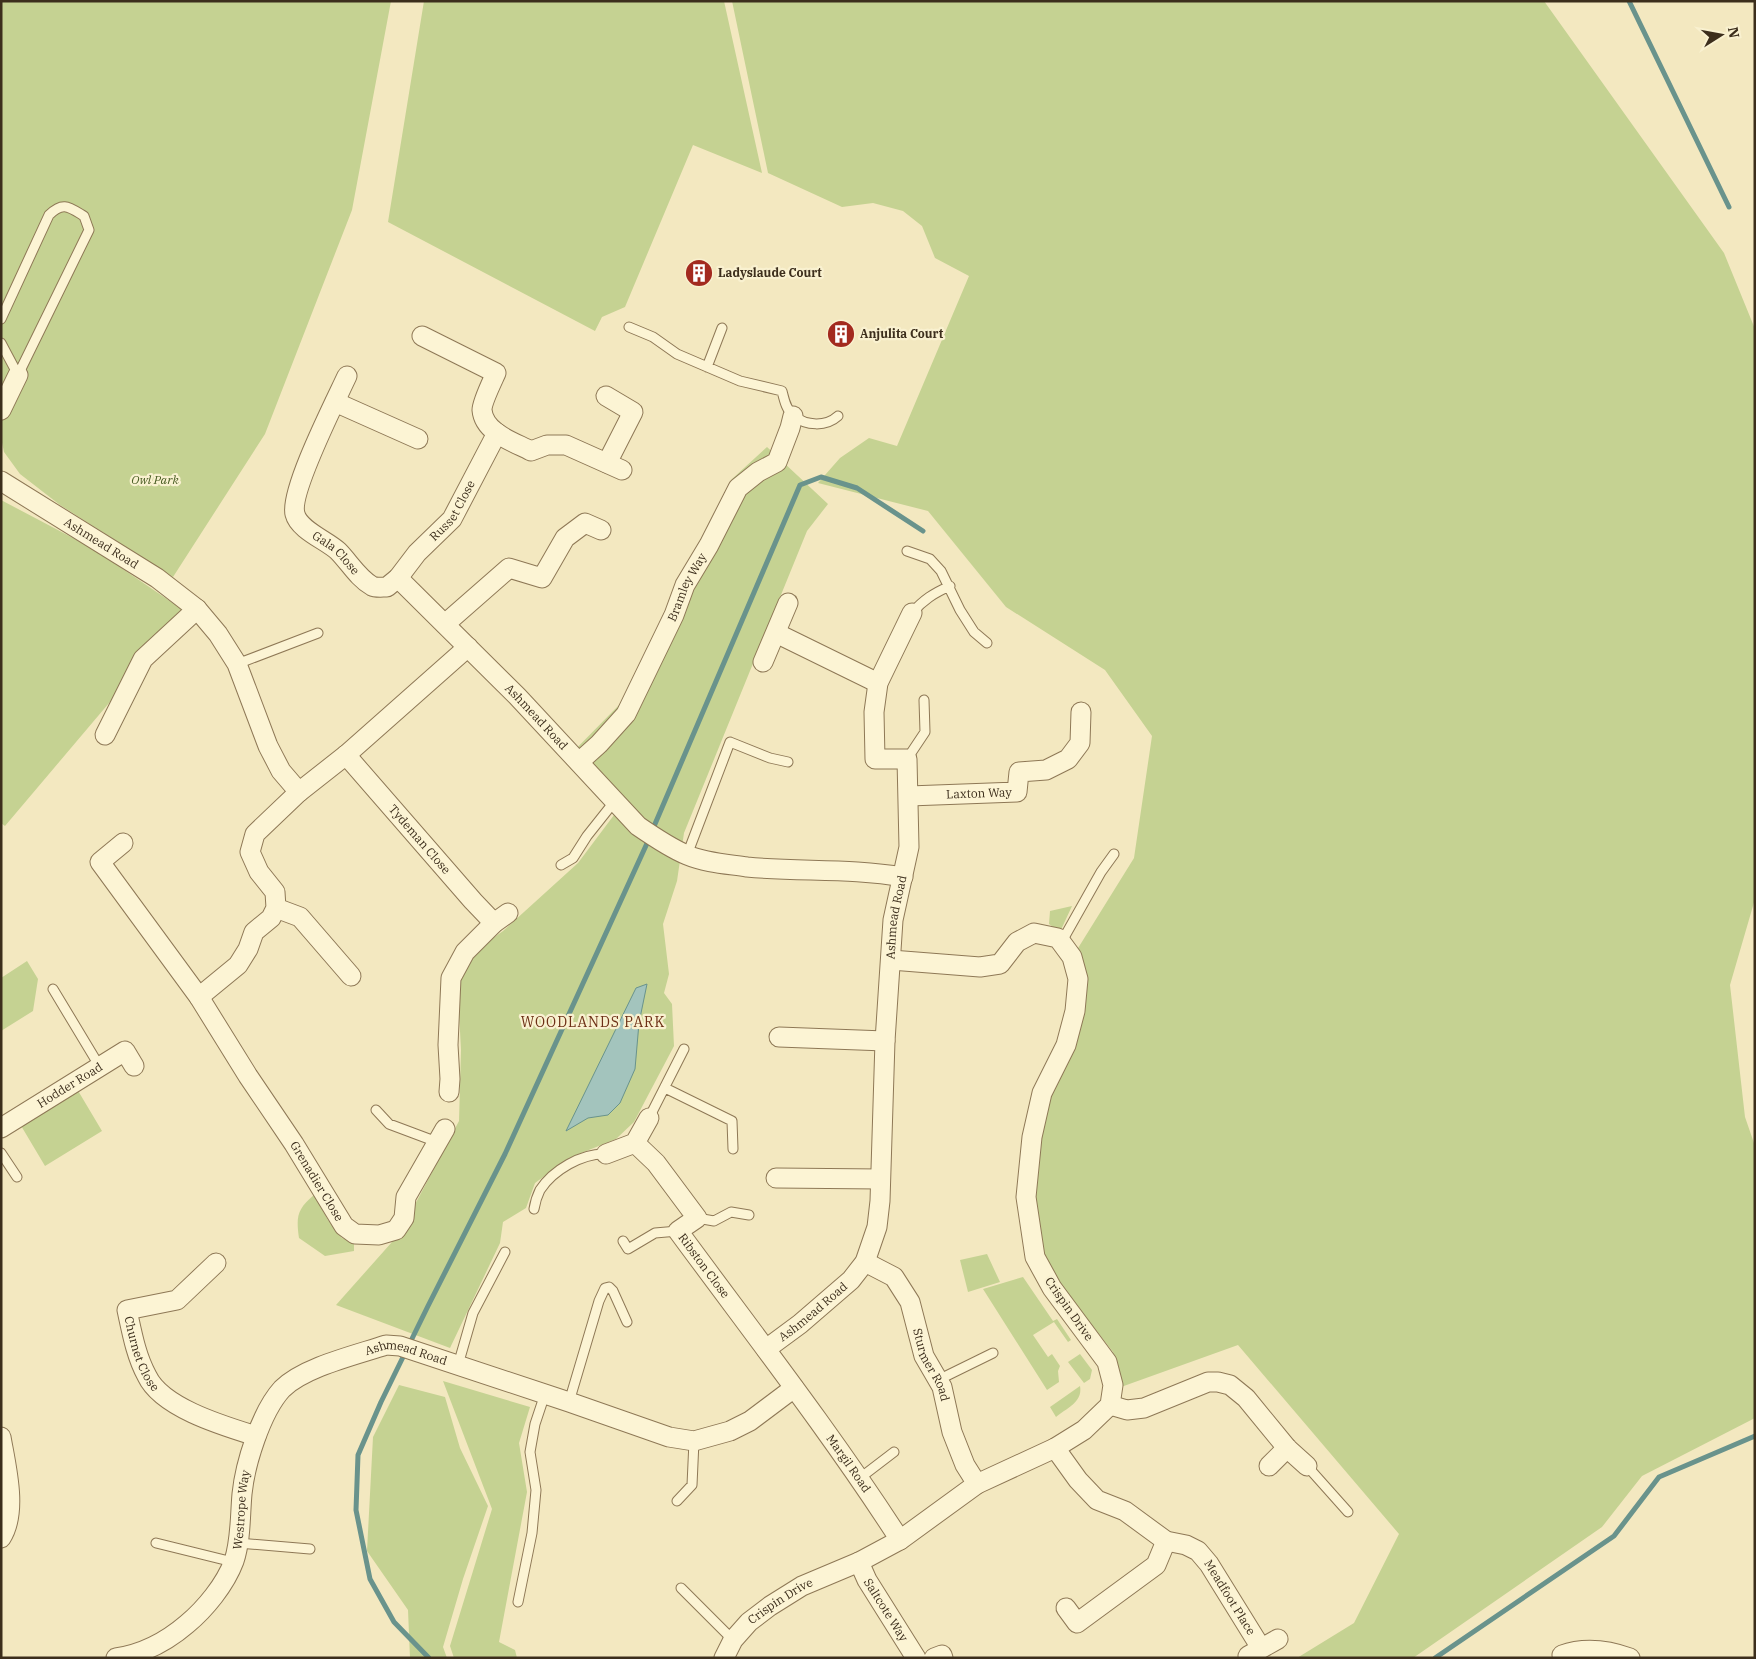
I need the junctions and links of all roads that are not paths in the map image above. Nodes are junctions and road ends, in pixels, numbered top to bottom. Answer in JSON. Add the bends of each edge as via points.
{"nodes":[{"id":1,"x":1,"y":319,"type":"edge"},
{"id":2,"x":629,"y":327,"type":"dead end"},
{"id":3,"x":722,"y":328,"type":"dead end"},
{"id":4,"x":422,"y":336,"type":"dead end"},
{"id":5,"x":1,"y":343,"type":"edge"},
{"id":6,"x":707,"y":367,"type":"junction"},
{"id":7,"x":18,"y":376,"type":"junction"},
{"id":8,"x":347,"y":376,"type":"dead end"},
{"id":9,"x":606,"y":396,"type":"dead end"},
{"id":10,"x":335,"y":402,"type":"junction"},
{"id":11,"x":1,"y":410,"type":"edge"},
{"id":12,"x":793,"y":416,"type":"junction"},
{"id":13,"x":838,"y":416,"type":"dead end"},
{"id":14,"x":497,"y":433,"type":"junction"},
{"id":15,"x":418,"y":439,"type":"dead end"},
{"id":16,"x":1,"y":481,"type":"edge"},
{"id":17,"x":601,"y":530,"type":"dead end"},
{"id":18,"x":906,"y":551,"type":"dead end"},
{"id":19,"x":398,"y":578,"type":"junction"},
{"id":20,"x":950,"y":586,"type":"junction"},
{"id":21,"x":788,"y":603,"type":"dead end"},
{"id":22,"x":197,"y":609,"type":"junction"},
{"id":23,"x":912,"y":613,"type":"joint"},
{"id":24,"x":445,"y":624,"type":"junction"},
{"id":25,"x":318,"y":633,"type":"dead end"},
{"id":26,"x":776,"y":633,"type":"junction"},
{"id":27,"x":987,"y":643,"type":"dead end"},
{"id":28,"x":468,"y":647,"type":"junction"},
{"id":29,"x":763,"y":662,"type":"dead end"},
{"id":30,"x":237,"y":664,"type":"junction"},
{"id":31,"x":878,"y":683,"type":"junction"},
{"id":32,"x":924,"y":700,"type":"dead end"},
{"id":33,"x":1081,"y":712,"type":"dead end"},
{"id":34,"x":105,"y":735,"type":"dead end"},
{"id":35,"x":346,"y":755,"type":"junction"},
{"id":36,"x":907,"y":759,"type":"junction"},
{"id":37,"x":580,"y":762,"type":"junction"},
{"id":38,"x":788,"y":762,"type":"dead end"},
{"id":39,"x":299,"y":792,"type":"junction"},
{"id":40,"x":909,"y":796,"type":"junction"},
{"id":41,"x":614,"y":802,"type":"junction"},
{"id":42,"x":124,"y":843,"type":"dead end"},
{"id":43,"x":1114,"y":854,"type":"dead end"},
{"id":44,"x":687,"y":855,"type":"junction"},
{"id":45,"x":561,"y":865,"type":"dead end"},
{"id":46,"x":903,"y":877,"type":"junction"},
{"id":47,"x":276,"y":908,"type":"junction"},
{"id":48,"x":1061,"y":943,"type":"junction"},
{"id":49,"x":891,"y":960,"type":"junction"},
{"id":50,"x":351,"y":976,"type":"dead end"},
{"id":51,"x":53,"y":989,"type":"dead end"},
{"id":52,"x":199,"y":996,"type":"junction"},
{"id":53,"x":778,"y":1038,"type":"dead end"},
{"id":54,"x":886,"y":1041,"type":"junction"},
{"id":55,"x":684,"y":1049,"type":"dead end"},
{"id":56,"x":134,"y":1066,"type":"dead end"},
{"id":57,"x":100,"y":1067,"type":"junction"},
{"id":58,"x":664,"y":1088,"type":"junction"},
{"id":59,"x":449,"y":1092,"type":"dead end"},
{"id":60,"x":376,"y":1110,"type":"dead end"},
{"id":61,"x":649,"y":1118,"type":"joint"},
{"id":62,"x":1,"y":1128,"type":"edge"},
{"id":63,"x":441,"y":1135,"type":"joint"},
{"id":64,"x":635,"y":1143,"type":"junction"},
{"id":65,"x":733,"y":1149,"type":"dead end"},
{"id":66,"x":1,"y":1153,"type":"edge"},
{"id":67,"x":606,"y":1154,"type":"joint"},
{"id":68,"x":17,"y":1177,"type":"dead end"},
{"id":69,"x":776,"y":1178,"type":"dead end"},
{"id":70,"x":880,"y":1179,"type":"junction"},
{"id":71,"x":534,"y":1209,"type":"dead end"},
{"id":72,"x":749,"y":1215,"type":"dead end"},
{"id":73,"x":697,"y":1218,"type":"junction"},
{"id":74,"x":678,"y":1231,"type":"junction"},
{"id":75,"x":623,"y":1241,"type":"dead end"},
{"id":76,"x":505,"y":1252,"type":"dead end"},
{"id":77,"x":865,"y":1262,"type":"junction"},
{"id":78,"x":216,"y":1263,"type":"dead end"},
{"id":79,"x":627,"y":1322,"type":"dead end"},
{"id":80,"x":766,"y":1349,"type":"junction"},
{"id":81,"x":993,"y":1354,"type":"dead end"},
{"id":82,"x":357,"y":1355,"type":"joint"},
{"id":83,"x":458,"y":1365,"type":"junction"},
{"id":84,"x":938,"y":1380,"type":"junction"},
{"id":85,"x":794,"y":1388,"type":"junction"},
{"id":86,"x":545,"y":1394,"type":"junction"},
{"id":87,"x":569,"y":1402,"type":"junction"},
{"id":88,"x":1110,"y":1405,"type":"junction"},
{"id":89,"x":256,"y":1436,"type":"junction"},
{"id":90,"x":694,"y":1441,"type":"junction"},
{"id":91,"x":2,"y":1445,"type":"edge"},
{"id":92,"x":1055,"y":1448,"type":"junction"},
{"id":93,"x":1287,"y":1448,"type":"junction"},
{"id":94,"x":894,"y":1452,"type":"dead end"},
{"id":95,"x":1269,"y":1466,"type":"dead end"},
{"id":96,"x":1307,"y":1466,"type":"joint"},
{"id":97,"x":860,"y":1478,"type":"junction"},
{"id":98,"x":977,"y":1484,"type":"junction"},
{"id":99,"x":677,"y":1502,"type":"dead end"},
{"id":100,"x":1348,"y":1512,"type":"dead end"},
{"id":101,"x":1,"y":1538,"type":"edge"},
{"id":102,"x":900,"y":1540,"type":"junction"},
{"id":103,"x":1166,"y":1541,"type":"junction"},
{"id":104,"x":156,"y":1543,"type":"dead end"},
{"id":105,"x":238,"y":1543,"type":"junction"},
{"id":106,"x":310,"y":1549,"type":"dead end"},
{"id":107,"x":233,"y":1562,"type":"junction"},
{"id":108,"x":859,"y":1562,"type":"junction"},
{"id":109,"x":681,"y":1588,"type":"dead end"},
{"id":110,"x":518,"y":1602,"type":"dead end"},
{"id":111,"x":1066,"y":1608,"type":"dead end"},
{"id":112,"x":1278,"y":1639,"type":"dead end"},
{"id":113,"x":732,"y":1640,"type":"junction"},
{"id":114,"x":151,"y":1653,"type":"edge"},
{"id":115,"x":1562,"y":1655,"type":"dead end"},
{"id":116,"x":116,"y":1658,"type":"edge"},
{"id":117,"x":724,"y":1658,"type":"edge"},
{"id":118,"x":916,"y":1658,"type":"edge"},
{"id":119,"x":934,"y":1658,"type":"edge"},
{"id":120,"x":944,"y":1658,"type":"edge"},
{"id":121,"x":1630,"y":1658,"type":"edge"}],
"edges":[{"from":1,"to":7,"type":"lane","via":[[49,215],[56,208],[68,206],[84,216],[89,230]]},
{"from":2,"to":6,"type":"lane"},
{"from":3,"to":6,"type":"lane"},
{"from":4,"to":14,"type":"street","via":[[496,373],[482,409],[486,423]]},
{"from":5,"to":7,"type":"lane"},
{"from":6,"to":12,"type":"lane","via":[[740,382],[782,391]]},
{"from":7,"to":11,"type":"street"},
{"from":8,"to":10,"type":"street","name":"Gala Close"},
{"from":9,"to":14,"type":"street","via":[[633,412],[615,466],[566,445],[547,445],[531,451]]},
{"from":10,"to":15,"type":"street"},
{"from":10,"to":19,"type":"street","name":"Gala Close","via":[[295,496],[295,514],[303,526],[336,549],[373,587],[387,588]]},
{"from":12,"to":13,"type":"lane","via":[[817,424],[831,423]]},
{"from":12,"to":37,"type":"street","name":"Bramley Way","via":[[777,462],[738,488],[685,585],[670,624],[626,714]]},
{"from":14,"to":19,"type":"street","name":"Russet Close","via":[[452,519],[417,553]]},
{"from":16,"to":22,"type":"street","name":"Ashmead Road","via":[[157,578]]},
{"from":17,"to":24,"type":"street","via":[[585,523],[565,538],[542,578],[509,568]]},
{"from":18,"to":20,"type":"lane","via":[[930,559]]},
{"from":19,"to":24,"type":"street"},
{"from":20,"to":23,"type":"lane","via":[[933,594]]},
{"from":20,"to":27,"type":"lane","via":[[974,632]]},
{"from":21,"to":26,"type":"street"},
{"from":22,"to":30,"type":"street","name":"Ashmead Road"},
{"from":22,"to":34,"type":"street","via":[[143,659]]},
{"from":23,"to":31,"type":"street"},
{"from":24,"to":28,"type":"street"},
{"from":25,"to":30,"type":"lane"},
{"from":26,"to":29,"type":"street"},
{"from":26,"to":31,"type":"street"},
{"from":28,"to":35,"type":"street"},
{"from":28,"to":37,"type":"street","name":"Ashmead Road"},
{"from":30,"to":39,"type":"street","name":"Ashmead Road","via":[[268,746],[281,771]]},
{"from":31,"to":36,"type":"street","via":[[874,712],[875,758]]},
{"from":32,"to":36,"type":"lane","via":[[926,732]]},
{"from":33,"to":40,"type":"street","name":"Laxton Way","via":[[1080,743],[1068,759],[1046,770],[1018,772],[1017,792]]},
{"from":35,"to":39,"type":"street"},
{"from":35,"to":59,"type":"street","name":"Tydeman Close","via":[[473,901],[501,918],[465,952],[451,978]]},
{"from":36,"to":40,"type":"street"},
{"from":37,"to":41,"type":"street","name":"Ashmead Road"},
{"from":38,"to":44,"type":"lane","via":[[730,742]]},
{"from":39,"to":47,"type":"street","via":[[255,834],[250,852],[259,872],[275,892]]},
{"from":40,"to":46,"type":"street","via":[[909,847]]},
{"from":41,"to":44,"type":"street","name":"Ashmead Road","via":[[650,835]]},
{"from":41,"to":45,"type":"lane","via":[[573,858]]},
{"from":42,"to":52,"type":"street","name":"Grenadier Close","via":[[100,862]]},
{"from":43,"to":48,"type":"lane"},
{"from":44,"to":46,"type":"street","name":"Ashmead Road","via":[[726,864]]},
{"from":46,"to":49,"type":"street","name":"Ashmead Road","via":[[893,920]]},
{"from":47,"to":50,"type":"street","via":[[300,917]]},
{"from":47,"to":52,"type":"street","via":[[271,918],[254,932],[238,965]]},
{"from":48,"to":49,"type":"street","via":[[1058,938],[1034,933],[1017,942],[1000,964],[980,967]]},
{"from":48,"to":88,"type":"street","name":"Crispin Drive","via":[[1072,957],[1078,979],[1076,1011],[1066,1045],[1042,1093],[1032,1137],[1026,1197],[1035,1258],[1052,1288],[1107,1362],[1113,1385]]},
{"from":49,"to":54,"type":"street","name":"Ashmead Road"},
{"from":51,"to":57,"type":"lane"},
{"from":52,"to":63,"type":"street","name":"Grenadier Close","via":[[344,1226],[355,1234],[396,1230],[404,1218],[406,1198]]},
{"from":53,"to":54,"type":"street"},
{"from":54,"to":70,"type":"street","name":"Ashmead Road"},
{"from":55,"to":58,"type":"lane"},
{"from":56,"to":57,"type":"street","name":"Hodder Road","via":[[125,1051]]},
{"from":57,"to":62,"type":"street","name":"Hodder Road"},
{"from":58,"to":61,"type":"lane"},
{"from":58,"to":65,"type":"lane","via":[[732,1121]]},
{"from":60,"to":63,"type":"lane","via":[[389,1124]]},
{"from":61,"to":64,"type":"street"},
{"from":64,"to":67,"type":"street"},
{"from":64,"to":73,"type":"street","name":"Ribston Close","via":[[656,1162]]},
{"from":66,"to":68,"type":"lane"},
{"from":67,"to":71,"type":"lane","via":[[572,1163],[551,1177],[539,1192]]},
{"from":69,"to":70,"type":"street"},
{"from":70,"to":77,"type":"street","name":"Ashmead Road","via":[[876,1227]]},
{"from":72,"to":73,"type":"lane","via":[[731,1212],[714,1221]]},
{"from":73,"to":74,"type":"street","name":"Ribston Close"},
{"from":74,"to":75,"type":"lane","via":[[655,1233],[628,1248]]},
{"from":74,"to":80,"type":"street","name":"Ribston Close"},
{"from":76,"to":83,"type":"lane","via":[[472,1313]]},
{"from":77,"to":80,"type":"street","name":"Ashmead Road","via":[[852,1280]]},
{"from":77,"to":84,"type":"street","name":"Sturmer Road","via":[[894,1277],[910,1302],[924,1356]]},
{"from":78,"to":89,"type":"street","name":"Churnet Close","via":[[177,1300],[127,1310],[136,1351],[147,1378],[166,1398],[188,1411]]},
{"from":79,"to":87,"type":"lane","via":[[613,1291],[605,1288]]},
{"from":80,"to":85,"type":"street","name":"Ashmead Road"},
{"from":81,"to":84,"type":"lane"},
{"from":82,"to":83,"type":"street","name":"Ashmead Road","via":[[386,1345],[408,1348]]},
{"from":82,"to":89,"type":"street","name":"Westrope Way","via":[[302,1374],[282,1389]]},
{"from":83,"to":86,"type":"street","name":"Ashmead Road"},
{"from":84,"to":98,"type":"street","name":"Sturmer Road","via":[[952,1432],[965,1465]]},
{"from":85,"to":90,"type":"street","name":"Ashmead Road","via":[[750,1421],[730,1431]]},
{"from":85,"to":97,"type":"street","name":"Margil Road"},
{"from":86,"to":87,"type":"street","name":"Ashmead Road"},
{"from":86,"to":110,"type":"lane","via":[[530,1452],[536,1490],[532,1533]]},
{"from":87,"to":90,"type":"street","name":"Ashmead Road","via":[[669,1437]]},
{"from":88,"to":92,"type":"street","name":"Crispin Drive","via":[[1084,1430]]},
{"from":88,"to":93,"type":"street","via":[[1127,1410],[1144,1408],[1196,1386],[1218,1382],[1230,1385],[1246,1398]]},
{"from":89,"to":105,"type":"street","name":"Westrope Way","via":[[242,1491]]},
{"from":90,"to":99,"type":"lane","via":[[692,1485]]},
{"from":91,"to":101,"type":"street","via":[[10,1512]]},
{"from":92,"to":98,"type":"street","name":"Crispin Drive"},
{"from":92,"to":103,"type":"street","name":"Meadfoot Place","via":[[1097,1500],[1125,1511]]},
{"from":93,"to":95,"type":"street"},
{"from":93,"to":96,"type":"street"},
{"from":94,"to":97,"type":"lane"},
{"from":96,"to":100,"type":"lane"},
{"from":97,"to":102,"type":"street","name":"Margil Road"},
{"from":98,"to":102,"type":"street","name":"Crispin Drive"},
{"from":102,"to":108,"type":"street","name":"Crispin Drive"},
{"from":103,"to":111,"type":"street","via":[[1156,1565],[1078,1623]]},
{"from":103,"to":112,"type":"street","name":"Meadfoot Place","via":[[1198,1551],[1209,1564],[1255,1652]]},
{"from":104,"to":107,"type":"lane"},
{"from":105,"to":106,"type":"lane"},
{"from":105,"to":107,"type":"street","name":"Westrope Way"},
{"from":107,"to":114,"type":"street","name":"Westrope Way","via":[[216,1593],[196,1617]]},
{"from":108,"to":113,"type":"street","name":"Crispin Drive","via":[[802,1586],[749,1622]]},
{"from":108,"to":118,"type":"street","name":"Saltcote Way"},
{"from":109,"to":113,"type":"lane"},
{"from":113,"to":117,"type":"street","name":"Crispin Drive"},
{"from":114,"to":116,"type":"street","name":"Westrope Way"},
{"from":115,"to":121,"type":"street","via":[[1599,1651]]},
{"from":119,"to":120,"type":"street","via":[[942,1655]]}]}
